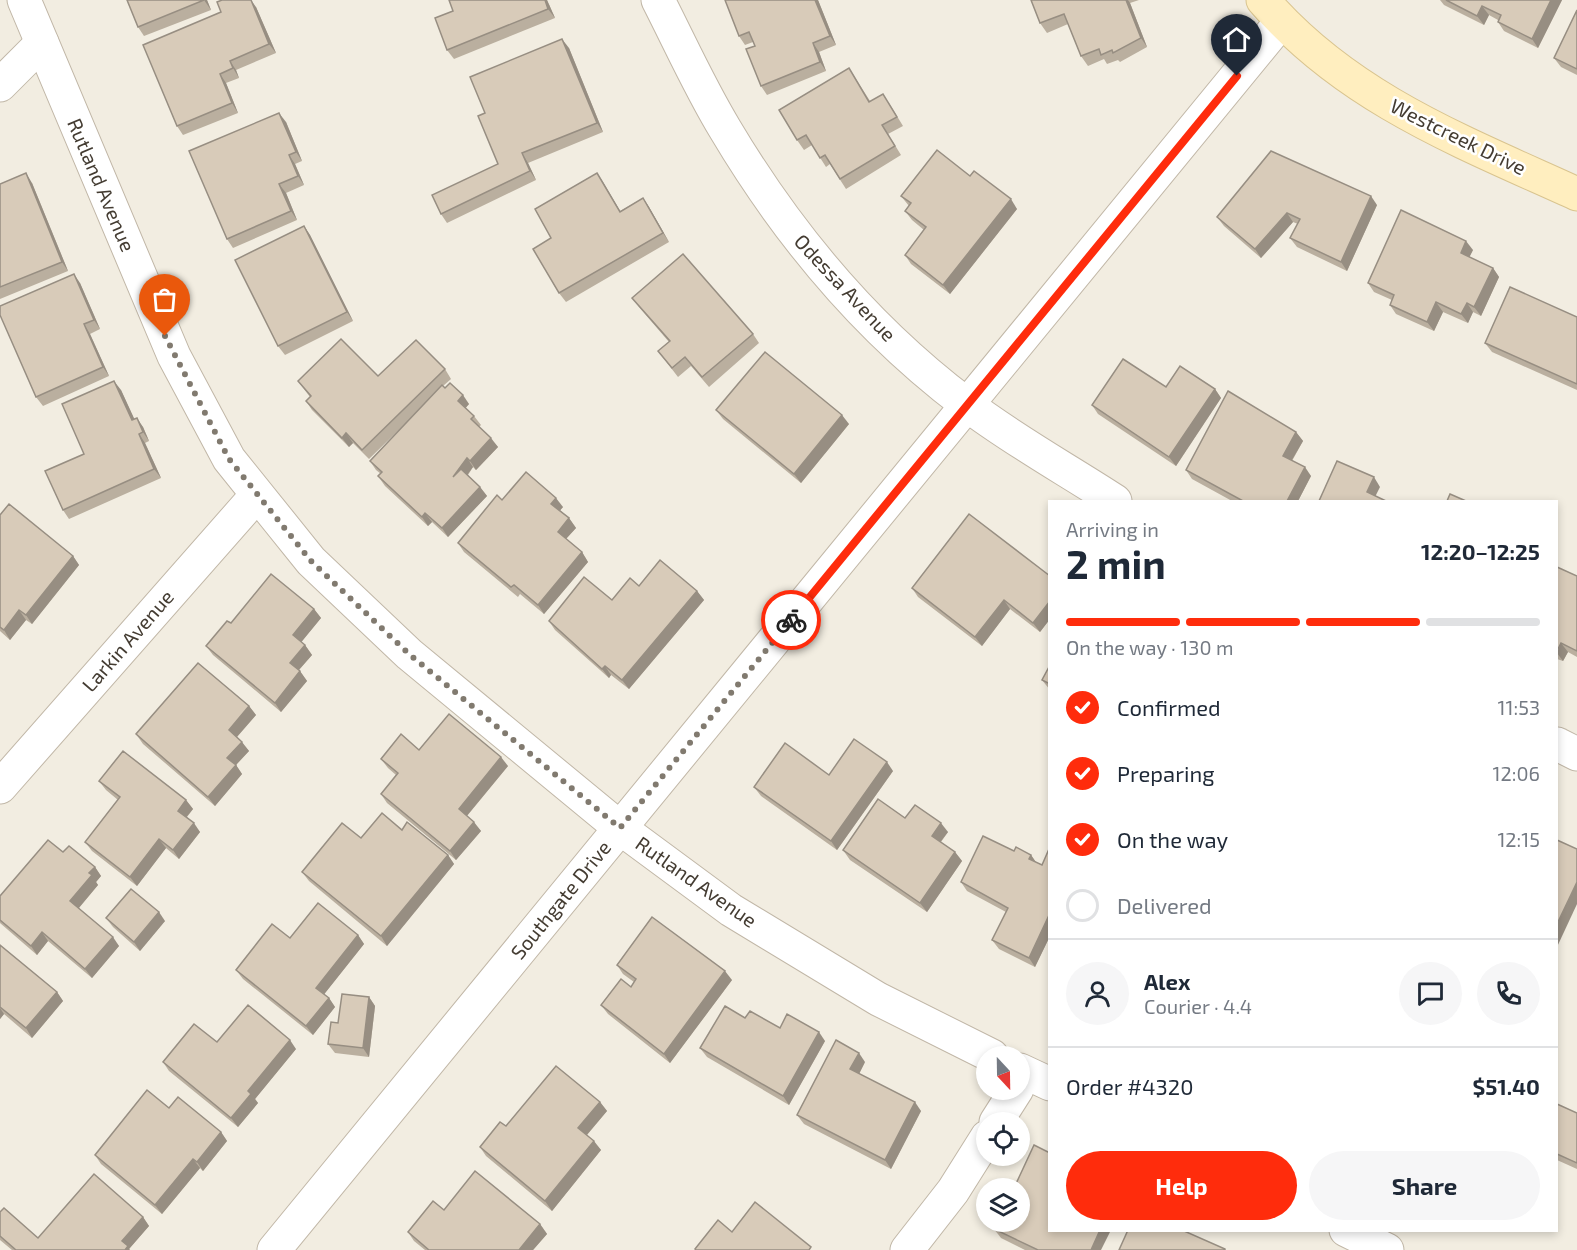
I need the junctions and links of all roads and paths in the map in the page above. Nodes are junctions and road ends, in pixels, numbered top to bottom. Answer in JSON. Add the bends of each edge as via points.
{"nodes":[{"id":1,"x":24,"y":0,"type":"edge"},
{"id":2,"x":658,"y":0,"type":"edge"},
{"id":3,"x":1272,"y":11,"type":"edge"},
{"id":4,"x":42,"y":44,"type":"junction"},
{"id":5,"x":0,"y":85,"type":"edge"},
{"id":6,"x":1577,"y":194,"type":"edge"},
{"id":7,"x":968,"y":405,"type":"junction"},
{"id":8,"x":256,"y":496,"type":"junction"},
{"id":9,"x":1113,"y":500,"type":"edge"},
{"id":10,"x":1558,"y":744,"type":"edge"},
{"id":11,"x":1577,"y":754,"type":"edge"},
{"id":12,"x":0,"y":787,"type":"edge"},
{"id":13,"x":620,"y":828,"type":"junction"},
{"id":14,"x":976,"y":1048,"type":"edge"},
{"id":15,"x":976,"y":1154,"type":"edge"},
{"id":16,"x":1350,"y":1232,"type":"edge"},
{"id":17,"x":274,"y":1250,"type":"edge"},
{"id":18,"x":907,"y":1250,"type":"edge"},
{"id":19,"x":1387,"y":1250,"type":"edge"}],
"edges":[{"from":1,"to":4,"type":"street","name":"Rutland Avenue"},
{"from":2,"to":7,"type":"street","name":"Odessa Avenue","via":[[724,128],[777,211],[829,277],[913,361]]},
{"from":3,"to":6,"type":"street","name":"Westcreek Drive","via":[[1330,64],[1404,114]]},
{"from":3,"to":7,"type":"street","name":"Southgate Drive"},
{"from":4,"to":5,"type":"street"},
{"from":4,"to":8,"type":"street","name":"Rutland Avenue","via":[[174,357],[229,459]]},
{"from":7,"to":9,"type":"street","name":"Odessa Avenue"},
{"from":7,"to":13,"type":"street","name":"Southgate Drive"},
{"from":8,"to":12,"type":"street","name":"Larkin Avenue"},
{"from":8,"to":13,"type":"street","name":"Rutland Avenue","via":[[311,561],[409,654]]},
{"from":10,"to":11,"type":"street"},
{"from":13,"to":14,"type":"street","name":"Rutland Avenue","via":[[730,910],[878,999]]},
{"from":13,"to":17,"type":"street","name":"Southgate Drive"},
{"from":15,"to":18,"type":"street"},
{"from":16,"to":19,"type":"street"}]}
